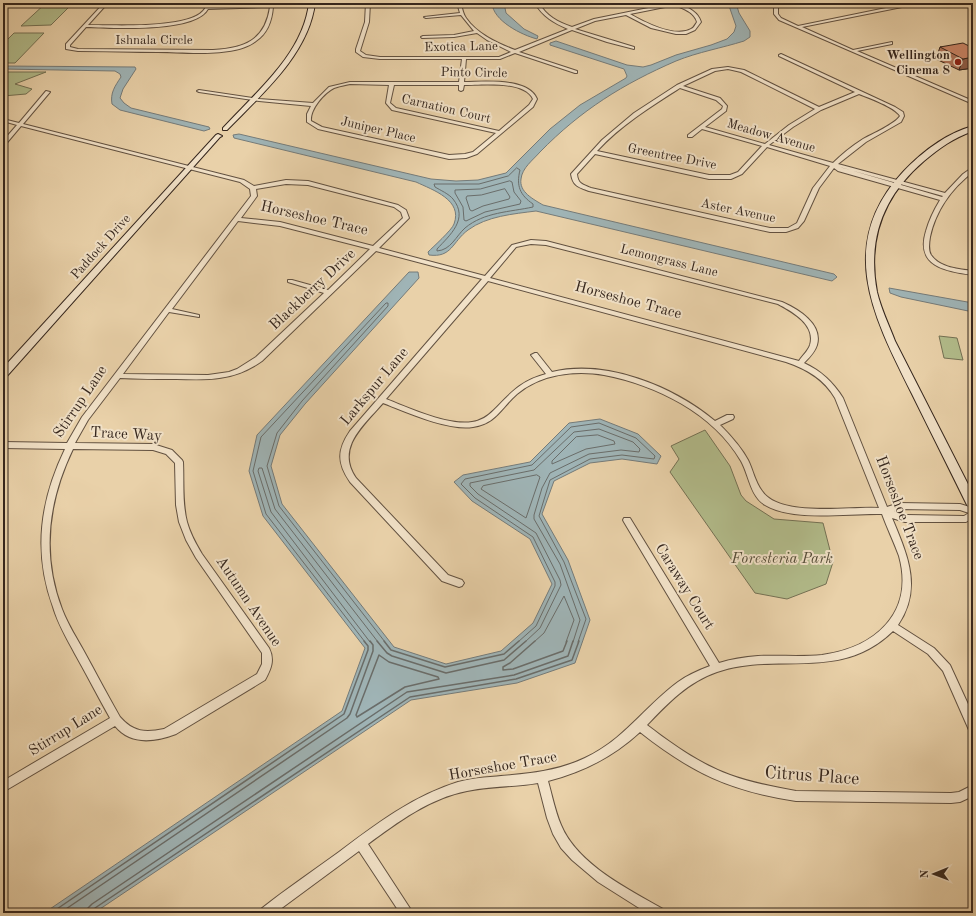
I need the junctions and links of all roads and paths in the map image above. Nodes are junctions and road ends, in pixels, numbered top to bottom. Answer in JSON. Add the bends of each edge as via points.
{"nodes":[{"id":1,"x":105,"y":3,"type":"edge"},
{"id":2,"x":303,"y":3,"type":"edge"},
{"id":3,"x":337,"y":3,"type":"edge"},
{"id":4,"x":368,"y":3,"type":"edge"},
{"id":5,"x":459,"y":3,"type":"edge"},
{"id":6,"x":537,"y":3,"type":"edge"},
{"id":7,"x":776,"y":3,"type":"edge"},
{"id":8,"x":878,"y":3,"type":"edge"},
{"id":9,"x":920,"y":3,"type":"edge"},
{"id":10,"x":141,"y":4,"type":"edge"},
{"id":11,"x":312,"y":4,"type":"edge"},
{"id":12,"x":677,"y":4,"type":"edge"},
{"id":13,"x":210,"y":5,"type":"edge"},
{"id":14,"x":272,"y":5,"type":"edge"},
{"id":15,"x":891,"y":9,"type":"junction"},
{"id":16,"x":626,"y":13,"type":"junction"},
{"id":17,"x":461,"y":14,"type":"junction"},
{"id":18,"x":426,"y":17,"type":"dead end"},
{"id":19,"x":187,"y":21,"type":"junction"},
{"id":20,"x":192,"y":23,"type":"dead end"},
{"id":21,"x":85,"y":26,"type":"junction"},
{"id":22,"x":797,"y":27,"type":"junction"},
{"id":23,"x":572,"y":29,"type":"junction"},
{"id":24,"x":477,"y":32,"type":"junction"},
{"id":25,"x":423,"y":36,"type":"dead end"},
{"id":26,"x":890,"y":43,"type":"dead end"},
{"id":27,"x":632,"y":48,"type":"dead end"},
{"id":28,"x":852,"y":51,"type":"junction"},
{"id":29,"x":518,"y":52,"type":"junction"},
{"id":30,"x":781,"y":55,"type":"dead end"},
{"id":31,"x":464,"y":59,"type":"junction"},
{"id":32,"x":575,"y":72,"type":"dead end"},
{"id":33,"x":392,"y":83,"type":"junction"},
{"id":34,"x":462,"y":84,"type":"junction"},
{"id":35,"x":679,"y":86,"type":"junction"},
{"id":36,"x":461,"y":90,"type":"dead end"},
{"id":37,"x":199,"y":91,"type":"dead end"},
{"id":38,"x":48,"y":92,"type":"dead end"},
{"id":39,"x":859,"y":92,"type":"junction"},
{"id":40,"x":254,"y":98,"type":"junction"},
{"id":41,"x":316,"y":103,"type":"junction"},
{"id":42,"x":973,"y":103,"type":"edge"},
{"id":43,"x":819,"y":109,"type":"junction"},
{"id":44,"x":3,"y":120,"type":"edge"},
{"id":45,"x":20,"y":124,"type":"junction"},
{"id":46,"x":701,"y":127,"type":"junction"},
{"id":47,"x":973,"y":128,"type":"edge"},
{"id":48,"x":498,"y":132,"type":"junction"},
{"id":49,"x":690,"y":136,"type":"dead end"},
{"id":50,"x":3,"y":144,"type":"edge"},
{"id":51,"x":766,"y":146,"type":"junction"},
{"id":52,"x":593,"y":152,"type":"junction"},
{"id":53,"x":462,"y":157,"type":"joint"},
{"id":54,"x":834,"y":165,"type":"junction"},
{"id":55,"x":190,"y":168,"type":"junction"},
{"id":56,"x":973,"y":170,"type":"edge"},
{"id":57,"x":896,"y":183,"type":"junction"},
{"id":58,"x":253,"y":188,"type":"junction"},
{"id":59,"x":944,"y":197,"type":"junction"},
{"id":60,"x":237,"y":219,"type":"junction"},
{"id":61,"x":375,"y":248,"type":"junction"},
{"id":62,"x":973,"y":273,"type":"edge"},
{"id":63,"x":485,"y":278,"type":"junction"},
{"id":64,"x":290,"y":281,"type":"dead end"},
{"id":65,"x":329,"y":292,"type":"junction"},
{"id":66,"x":168,"y":310,"type":"junction"},
{"id":67,"x":197,"y":316,"type":"dead end"},
{"id":68,"x":535,"y":354,"type":"dead end"},
{"id":69,"x":800,"y":364,"type":"junction"},
{"id":70,"x":3,"y":374,"type":"edge"},
{"id":71,"x":550,"y":375,"type":"junction"},
{"id":72,"x":117,"y":376,"type":"junction"},
{"id":73,"x":381,"y":400,"type":"junction"},
{"id":74,"x":730,"y":417,"type":"dead end"},
{"id":75,"x":714,"y":424,"type":"junction"},
{"id":76,"x":3,"y":445,"type":"edge"},
{"id":77,"x":68,"y":446,"type":"junction"},
{"id":78,"x":174,"y":454,"type":"joint"},
{"id":79,"x":973,"y":505,"type":"edge"},
{"id":80,"x":885,"y":511,"type":"junction"},
{"id":81,"x":973,"y":511,"type":"edge"},
{"id":82,"x":973,"y":514,"type":"edge"},
{"id":83,"x":627,"y":520,"type":"dead end"},
{"id":84,"x":459,"y":583,"type":"dead end"},
{"id":85,"x":892,"y":626,"type":"junction"},
{"id":86,"x":717,"y":668,"type":"junction"},
{"id":87,"x":116,"y":720,"type":"junction"},
{"id":88,"x":640,"y":726,"type":"junction"},
{"id":89,"x":973,"y":727,"type":"edge"},
{"id":90,"x":542,"y":777,"type":"junction"},
{"id":91,"x":3,"y":786,"type":"edge"},
{"id":92,"x":973,"y":790,"type":"edge"},
{"id":93,"x":360,"y":843,"type":"junction"},
{"id":94,"x":265,"y":913,"type":"edge"},
{"id":95,"x":407,"y":913,"type":"edge"},
{"id":96,"x":659,"y":913,"type":"edge"}],
"edges":[{"from":1,"to":10,"type":"street"},
{"from":1,"to":21,"type":"street","name":"Ishnala Circle"},
{"from":2,"to":14,"type":"street"},
{"from":3,"to":11,"type":"street"},
{"from":4,"to":31,"type":"street","name":"Exotica Lane","via":[[367,22],[358,48],[361,54],[376,58]]},
{"from":5,"to":17,"type":"street"},
{"from":6,"to":23,"type":"street","via":[[539,10],[548,18]]},
{"from":7,"to":22,"type":"street","via":[[775,11],[778,16]]},
{"from":8,"to":15,"type":"street"},
{"from":9,"to":15,"type":"street"},
{"from":11,"to":14,"type":"street"},
{"from":11,"to":40,"type":"street","via":[[308,28],[299,45]]},
{"from":12,"to":16,"type":"street","name":"Exotica Lane"},
{"from":12,"to":16,"type":"street","via":[[690,10],[697,17],[699,22],[693,30],[673,32],[643,23]]},
{"from":13,"to":14,"type":"street"},
{"from":13,"to":19,"type":"street","via":[[202,14]]},
{"from":14,"to":21,"type":"street","name":"Ishnala Circle","via":[[269,20],[260,37],[242,49],[213,51],[68,48]]},
{"from":15,"to":22,"type":"street"},
{"from":16,"to":23,"type":"street","name":"Exotica Lane","via":[[599,18]]},
{"from":17,"to":18,"type":"street"},
{"from":17,"to":24,"type":"street"},
{"from":19,"to":20,"type":"street"},
{"from":19,"to":21,"type":"street","via":[[158,26]]},
{"from":22,"to":28,"type":"street"},
{"from":23,"to":27,"type":"street"},
{"from":23,"to":29,"type":"street","name":"Exotica Lane"},
{"from":24,"to":25,"type":"street","via":[[454,36]]},
{"from":24,"to":29,"type":"street"},
{"from":26,"to":28,"type":"street"},
{"from":28,"to":42,"type":"street"},
{"from":29,"to":31,"type":"street","name":"Exotica Lane","via":[[497,59]]},
{"from":29,"to":32,"type":"street"},
{"from":30,"to":39,"type":"street","name":"Aster Avenue"},
{"from":31,"to":34,"type":"street"},
{"from":33,"to":34,"type":"street","name":"Pinto Circle"},
{"from":33,"to":41,"type":"street","name":"Pinto Circle","via":[[340,85],[328,90]]},
{"from":33,"to":48,"type":"street","name":"Carnation Court","via":[[388,103],[394,109]]},
{"from":34,"to":36,"type":"street"},
{"from":34,"to":48,"type":"street","name":"Pinto Circle","via":[[512,85],[525,88],[533,94],[534,102]]},
{"from":35,"to":43,"type":"street","name":"Aster Avenue","via":[[712,71],[742,71]]},
{"from":35,"to":46,"type":"street","name":"Meadow Avenue","via":[[715,98],[725,106],[724,110]]},
{"from":35,"to":52,"type":"street","name":"Aster Avenue","via":[[629,119]]},
{"from":37,"to":40,"type":"street"},
{"from":38,"to":45,"type":"street"},
{"from":39,"to":43,"type":"street","name":"Greentree Drive"},
{"from":39,"to":54,"type":"street","name":"Aster Avenue","via":[[896,110],[902,118],[864,141]]},
{"from":40,"to":41,"type":"street"},
{"from":40,"to":55,"type":"street","name":"Paddock Drive","via":[[225,129],[214,132],[214,135],[218,136]]},
{"from":41,"to":53,"type":"street","name":"Juniper Place","via":[[308,119],[317,127],[445,156]]},
{"from":43,"to":51,"type":"street","name":"Greentree Drive","via":[[791,126]]},
{"from":44,"to":45,"type":"street","name":"Horseshoe Trace"},
{"from":45,"to":50,"type":"street"},
{"from":45,"to":55,"type":"street","name":"Horseshoe Trace"},
{"from":46,"to":49,"type":"street","name":"Meadow Avenue"},
{"from":46,"to":51,"type":"street","name":"Meadow Avenue"},
{"from":47,"to":57,"type":"street","via":[[953,136],[917,163]]},
{"from":48,"to":53,"type":"street","name":"Pinto Circle","via":[[475,153]]},
{"from":51,"to":52,"type":"street","name":"Greentree Drive","via":[[740,173],[722,178]]},
{"from":51,"to":54,"type":"street","name":"Meadow Avenue"},
{"from":52,"to":54,"type":"street","name":"Aster Avenue","via":[[574,174],[575,181],[582,186],[775,230],[789,230],[798,225],[817,186]]},
{"from":54,"to":57,"type":"street","name":"Meadow Avenue","via":[[840,170]]},
{"from":55,"to":58,"type":"street","name":"Horseshoe Trace","via":[[245,182]]},
{"from":55,"to":70,"type":"street","name":"Paddock Drive"},
{"from":56,"to":59,"type":"street"},
{"from":57,"to":59,"type":"street","name":"Meadow Avenue"},
{"from":57,"to":79,"type":"street","via":[[880,209],[873,227],[870,268],[873,292],[890,341]]},
{"from":58,"to":60,"type":"street","name":"Stirrup Lane","via":[[254,196]]},
{"from":58,"to":61,"type":"street","name":"Blackberry Drive","via":[[277,183],[308,183],[400,207],[406,218]]},
{"from":59,"to":62,"type":"street","via":[[930,226],[926,252],[943,266]]},
{"from":60,"to":61,"type":"street","name":"Horseshoe Trace","via":[[298,228]]},
{"from":60,"to":66,"type":"street","name":"Stirrup Lane"},
{"from":61,"to":63,"type":"street","name":"Horseshoe Trace"},
{"from":61,"to":65,"type":"street","name":"Blackberry Drive"},
{"from":63,"to":69,"type":"street","name":"Horseshoe Trace"},
{"from":63,"to":69,"type":"street","name":"Lemongrass Lane","via":[[511,248],[521,243],[535,242],[770,299],[796,311],[811,328],[814,340]]},
{"from":63,"to":73,"type":"street","name":"Larkspur Lane"},
{"from":64,"to":65,"type":"street"},
{"from":65,"to":72,"type":"street","name":"Blackberry Drive","via":[[258,360],[241,370],[211,377]]},
{"from":66,"to":67,"type":"street"},
{"from":66,"to":72,"type":"street","name":"Stirrup Lane"},
{"from":68,"to":71,"type":"street"},
{"from":69,"to":80,"type":"street","name":"Horseshoe Trace","via":[[823,377],[835,390]]},
{"from":71,"to":73,"type":"street","via":[[528,383],[508,399],[492,418],[472,425],[451,423]]},
{"from":71,"to":75,"type":"street","via":[[596,372],[639,382],[680,399]]},
{"from":72,"to":77,"type":"street","name":"Stirrup Lane"},
{"from":73,"to":84,"type":"street","name":"Larkspur Lane","via":[[347,442],[344,456],[347,471],[444,578]]},
{"from":74,"to":75,"type":"street"},
{"from":75,"to":80,"type":"street","via":[[744,461],[760,496],[775,506],[794,511]]},
{"from":76,"to":77,"type":"street","name":"Trace Way"},
{"from":77,"to":78,"type":"street","name":"Trace Way","via":[[152,448]]},
{"from":77,"to":87,"type":"street","name":"Stirrup Lane","via":[[48,503],[45,544],[47,571],[58,608],[68,630]]},
{"from":78,"to":87,"type":"street","name":"Autumn Avenue","via":[[180,466],[180,504],[190,540],[266,651],[268,664],[261,677],[254,682],[169,732],[155,736],[139,736],[125,730]]},
{"from":80,"to":81,"type":"street","via":[[899,506],[960,507]]},
{"from":80,"to":82,"type":"street","via":[[902,518],[966,519]]},
{"from":80,"to":85,"type":"street","name":"Horseshoe Trace","via":[[903,556],[908,583],[905,602]]},
{"from":83,"to":86,"type":"street","name":"Caraway Court"},
{"from":85,"to":86,"type":"street","name":"Horseshoe Trace","via":[[869,645],[847,655],[812,661],[744,662]]},
{"from":85,"to":89,"type":"street","via":[[931,651],[947,668]]},
{"from":86,"to":88,"type":"street","name":"Horseshoe Trace","via":[[697,676],[682,686]]},
{"from":87,"to":91,"type":"street","name":"Stirrup Lane"},
{"from":88,"to":90,"type":"street","name":"Horseshoe Trace","via":[[613,749],[591,761],[567,771]]},
{"from":88,"to":92,"type":"street","name":"Citrus Place","via":[[699,768],[751,788],[778,794],[951,798],[960,797]]},
{"from":90,"to":93,"type":"street","name":"Horseshoe Trace","via":[[485,782],[436,795],[412,806]]},
{"from":90,"to":96,"type":"street","via":[[554,823],[569,848],[594,871]]},
{"from":93,"to":94,"type":"street","name":"Horseshoe Trace"},
{"from":93,"to":95,"type":"street"}]}
